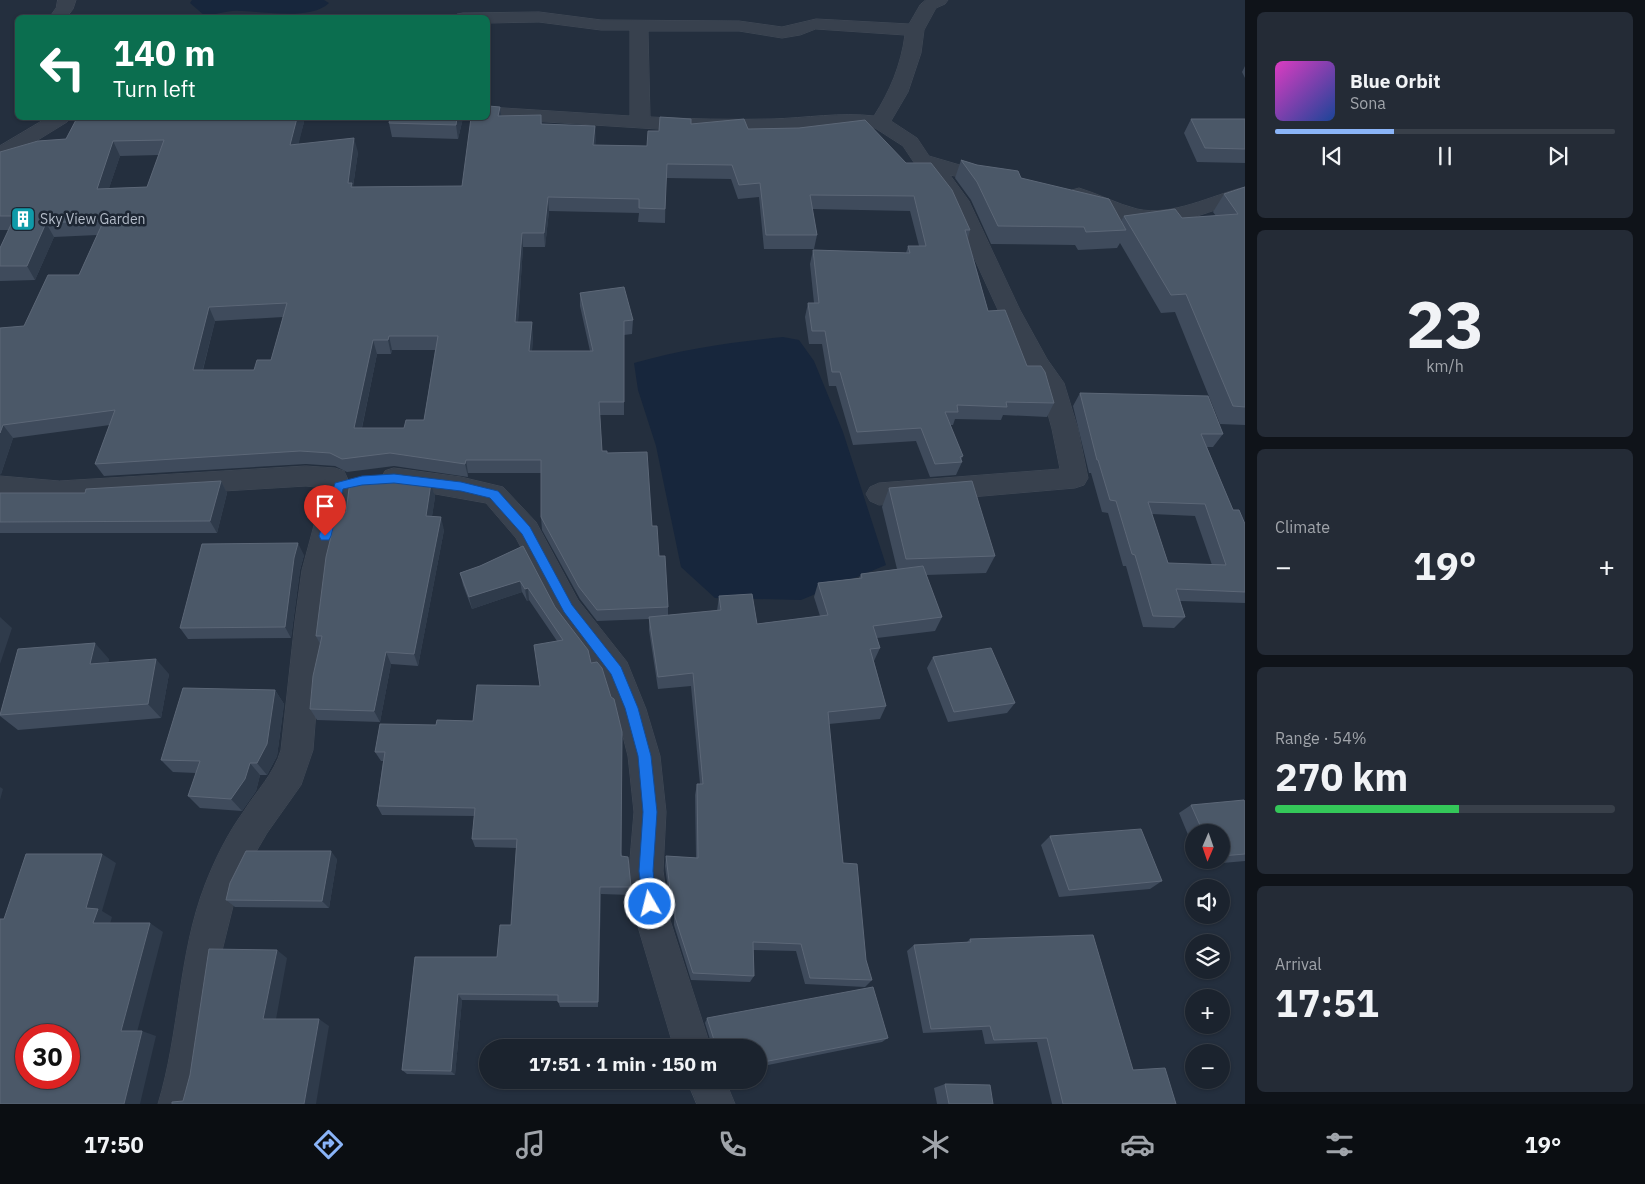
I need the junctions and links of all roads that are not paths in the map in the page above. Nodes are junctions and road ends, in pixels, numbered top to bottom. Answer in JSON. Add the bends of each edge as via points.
{"nodes":[{"id":1,"x":66,"y":0,"type":"edge"},
{"id":2,"x":933,"y":1,"type":"edge"},
{"id":3,"x":59,"y":15,"type":"edge"},
{"id":4,"x":490,"y":18,"type":"edge"},
{"id":5,"x":639,"y":25,"type":"junction"},
{"id":6,"x":915,"y":30,"type":"junction"},
{"id":7,"x":490,"y":113,"type":"edge"},
{"id":8,"x":53,"y":120,"type":"edge"},
{"id":9,"x":640,"y":123,"type":"junction"},
{"id":10,"x":880,"y":123,"type":"junction"},
{"id":11,"x":0,"y":156,"type":"edge"},
{"id":12,"x":922,"y":160,"type":"junction"},
{"id":13,"x":1010,"y":180,"type":"edge"},
{"id":14,"x":1057,"y":189,"type":"edge"},
{"id":15,"x":1245,"y":193,"type":"edge"},
{"id":16,"x":357,"y":482,"type":"junction"},
{"id":17,"x":0,"y":486,"type":"edge"},
{"id":18,"x":879,"y":494,"type":"dead end"},
{"id":19,"x":690,"y":1039,"type":"edge"},
{"id":20,"x":710,"y":1089,"type":"edge"},
{"id":21,"x":177,"y":1104,"type":"edge"},
{"id":22,"x":716,"y":1104,"type":"edge"}],
"edges":[{"from":1,"to":3,"type":"street"},
{"from":2,"to":6,"type":"street"},
{"from":4,"to":5,"type":"street","via":[[539,17],[601,25]]},
{"from":5,"to":6,"type":"street","via":[[739,26],[752,30],[792,32],[816,24]]},
{"from":5,"to":9,"type":"street"},
{"from":6,"to":10,"type":"street","via":[[912,53],[899,92]]},
{"from":7,"to":9,"type":"street"},
{"from":8,"to":11,"type":"street"},
{"from":9,"to":10,"type":"street","via":[[771,125],[858,120]]},
{"from":10,"to":12,"type":"street","via":[[910,142]]},
{"from":12,"to":13,"type":"street","via":[[968,174]]},
{"from":12,"to":18,"type":"street","via":[[959,201],[1009,310],[1052,383],[1075,478]]},
{"from":14,"to":15,"type":"street","via":[[1146,217],[1177,213]]},
{"from":16,"to":17,"type":"street","via":[[306,476],[59,491]]},
{"from":16,"to":19,"type":"street","via":[[394,478],[494,494],[526,530],[568,609],[616,671],[631,708],[644,756],[650,812],[646,871],[653,920]]},
{"from":16,"to":21,"type":"street","via":[[316,570],[297,750],[290,774],[250,830],[221,888],[202,959],[184,1080]]},
{"from":20,"to":22,"type":"street"}]}
